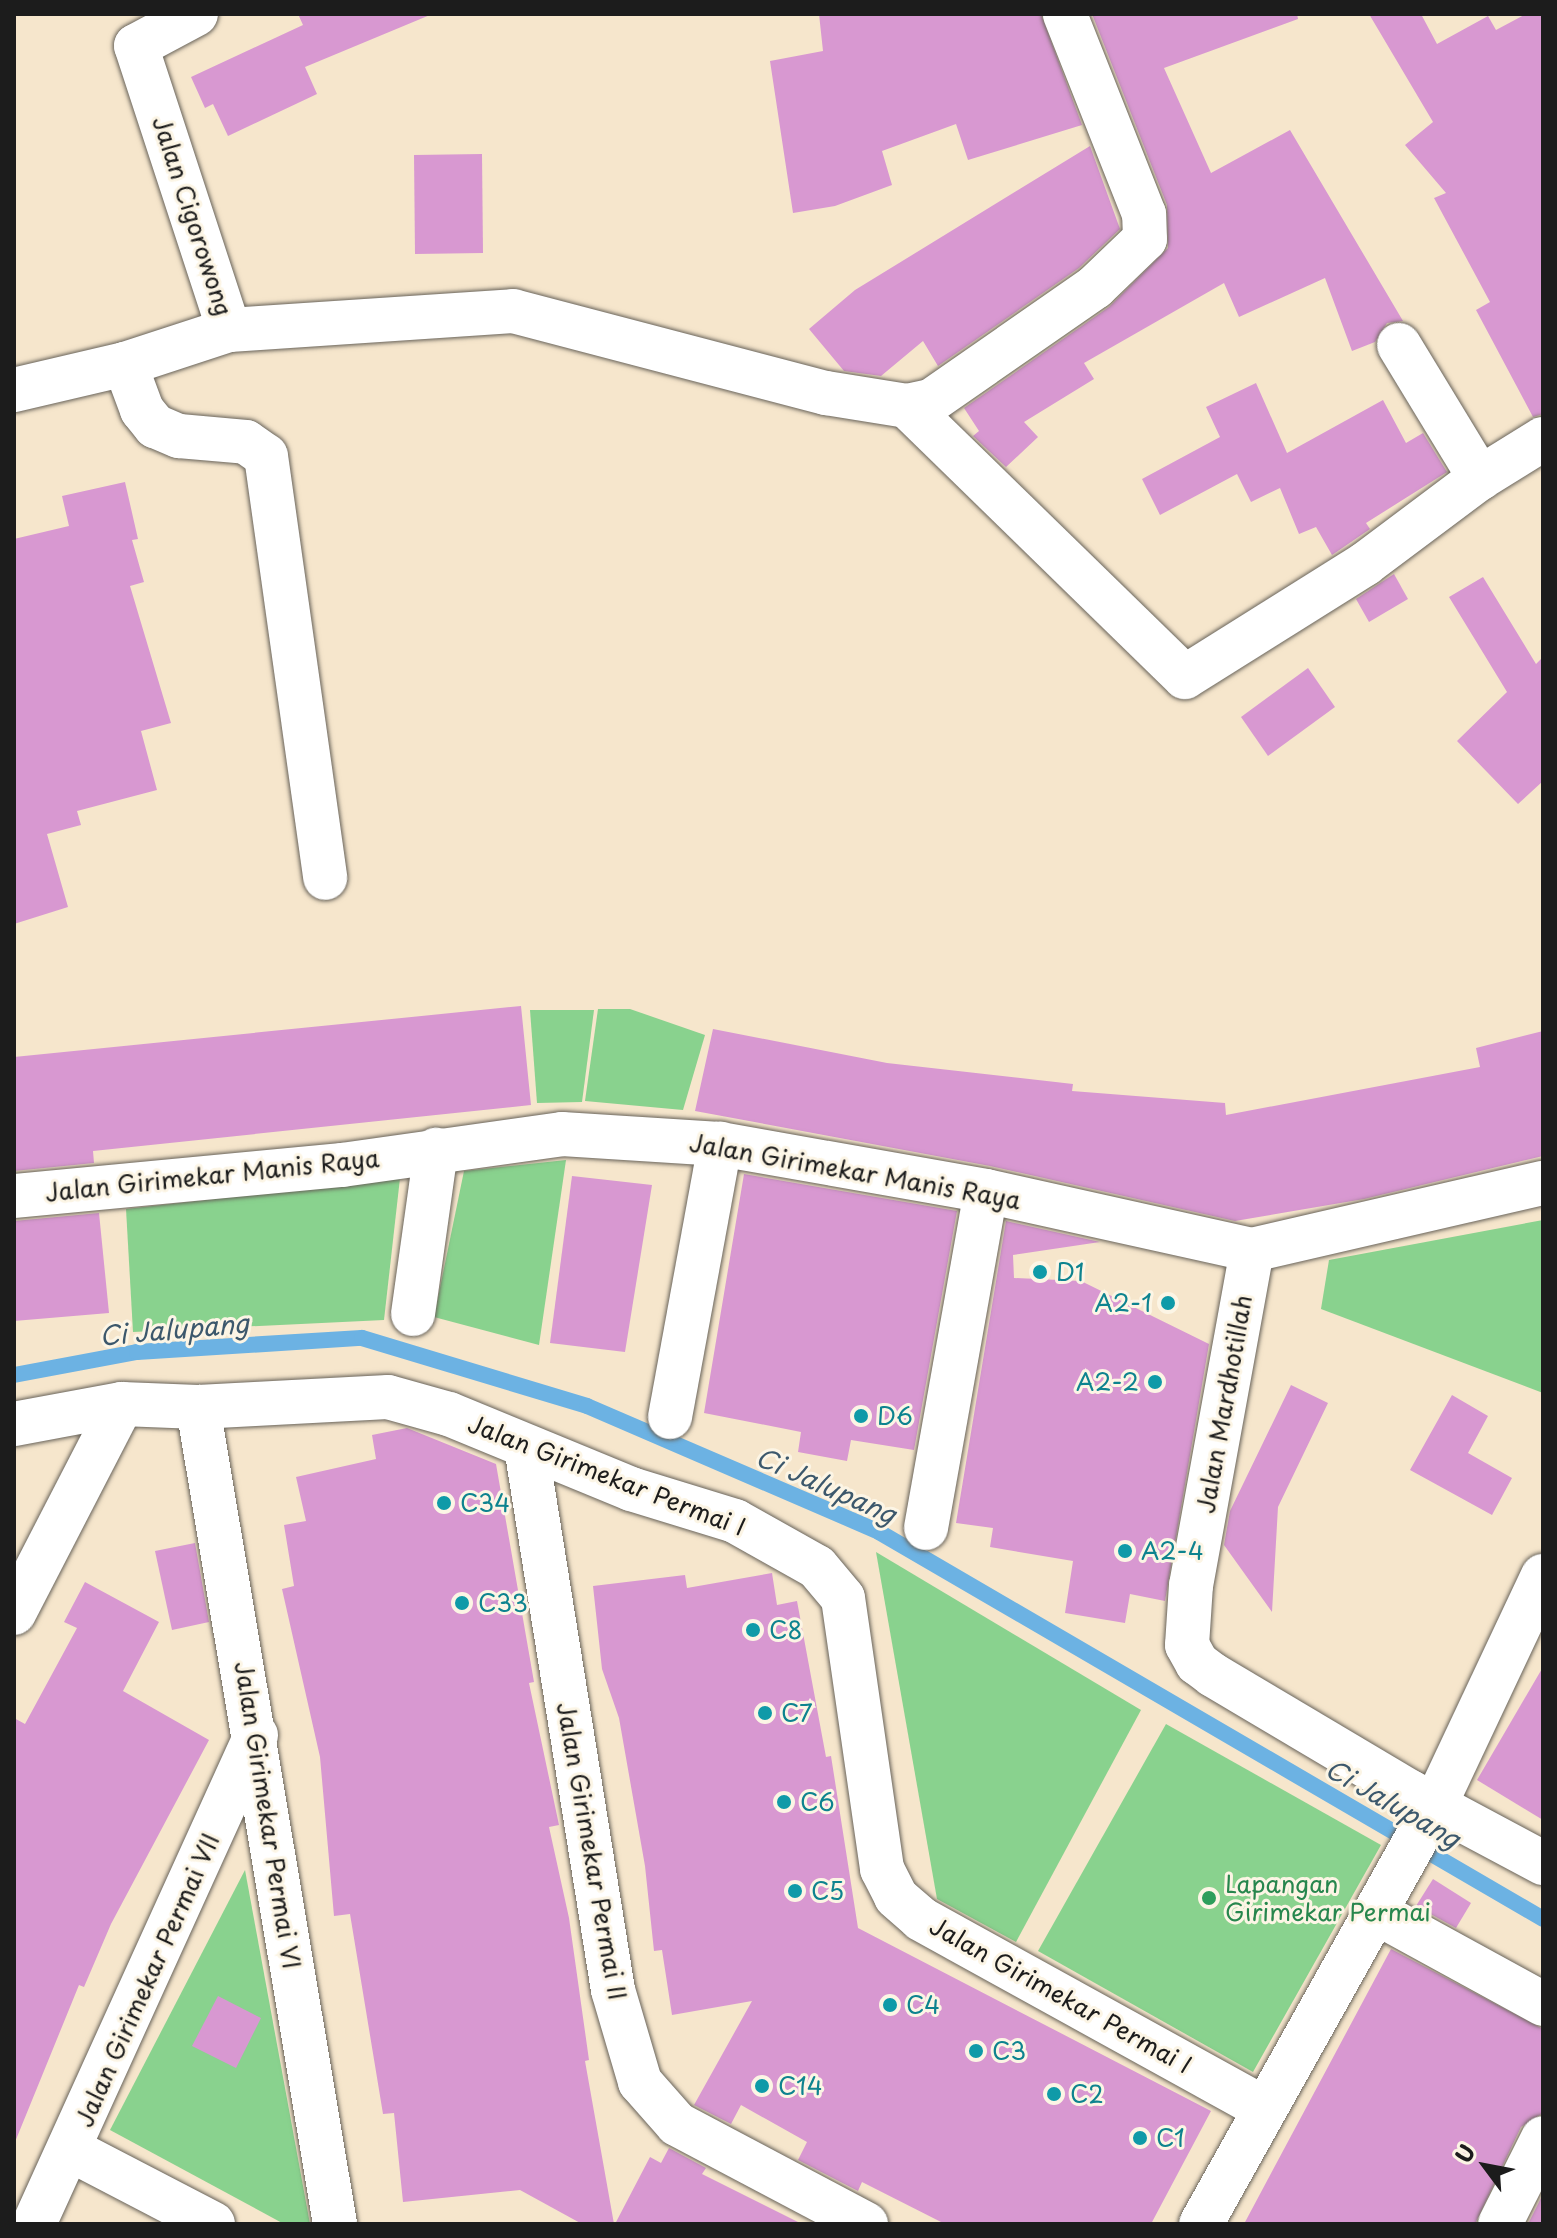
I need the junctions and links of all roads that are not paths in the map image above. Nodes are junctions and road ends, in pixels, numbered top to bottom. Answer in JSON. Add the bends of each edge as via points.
{"nodes":[{"id":1,"x":196,"y":14,"type":"edge"},
{"id":2,"x":1065,"y":14,"type":"edge"},
{"id":3,"x":229,"y":330,"type":"junction"},
{"id":4,"x":1399,"y":345,"type":"dead end"},
{"id":5,"x":125,"y":364,"type":"junction"},
{"id":6,"x":14,"y":390,"type":"edge"},
{"id":7,"x":907,"y":406,"type":"junction"},
{"id":8,"x":1543,"y":439,"type":"edge"},
{"id":9,"x":1480,"y":478,"type":"junction"},
{"id":10,"x":325,"y":878,"type":"dead end"},
{"id":11,"x":720,"y":1144,"type":"junction"},
{"id":12,"x":436,"y":1150,"type":"junction"},
{"id":13,"x":1543,"y":1183,"type":"edge"},
{"id":14,"x":986,"y":1191,"type":"junction"},
{"id":15,"x":14,"y":1196,"type":"edge"},
{"id":16,"x":1252,"y":1250,"type":"junction"},
{"id":17,"x":413,"y":1314,"type":"dead end"},
{"id":18,"x":122,"y":1404,"type":"junction"},
{"id":19,"x":198,"y":1407,"type":"junction"},
{"id":20,"x":670,"y":1417,"type":"dead end"},
{"id":21,"x":14,"y":1424,"type":"edge"},
{"id":22,"x":526,"y":1447,"type":"junction"},
{"id":23,"x":926,"y":1528,"type":"dead end"},
{"id":24,"x":1543,"y":1576,"type":"edge"},
{"id":25,"x":14,"y":1613,"type":"edge"},
{"id":26,"x":256,"y":1735,"type":"junction"},
{"id":27,"x":1432,"y":1811,"type":"junction"},
{"id":28,"x":1543,"y":1863,"type":"edge"},
{"id":29,"x":1377,"y":1913,"type":"junction"},
{"id":30,"x":1543,"y":2004,"type":"edge"},
{"id":31,"x":1262,"y":2107,"type":"junction"},
{"id":32,"x":1543,"y":2138,"type":"edge"},
{"id":33,"x":71,"y":2150,"type":"junction"},
{"id":34,"x":34,"y":2224,"type":"edge"},
{"id":35,"x":213,"y":2224,"type":"edge"},
{"id":36,"x":335,"y":2224,"type":"edge"},
{"id":37,"x":866,"y":2224,"type":"edge"},
{"id":38,"x":1201,"y":2224,"type":"edge"},
{"id":39,"x":1500,"y":2224,"type":"edge"}],
"edges":[{"from":1,"to":3,"type":"street","name":"Jalan Cigorowong","via":[[136,46]]},
{"from":2,"to":7,"type":"street","via":[[1144,214],[1145,239],[1095,287],[1023,340],[950,391]]},
{"from":3,"to":5,"type":"street","name":"Jalan Cigorowong"},
{"from":3,"to":7,"type":"street","via":[[513,311],[826,393]]},
{"from":4,"to":9,"type":"street"},
{"from":5,"to":6,"type":"street","name":"Jalan Cigorowong"},
{"from":5,"to":10,"type":"street","via":[[142,410],[155,426],[179,436],[246,442],[266,456]]},
{"from":7,"to":9,"type":"street","via":[[1185,677],[1365,564]]},
{"from":8,"to":9,"type":"street"},
{"from":11,"to":12,"type":"street","name":"Jalan Girimekar Manis Raya","via":[[562,1134]]},
{"from":11,"to":14,"type":"street","name":"Jalan Girimekar Manis Raya"},
{"from":11,"to":20,"type":"street"},
{"from":12,"to":15,"type":"street","name":"Jalan Girimekar Manis Raya","via":[[342,1165]]},
{"from":12,"to":17,"type":"street"},
{"from":13,"to":16,"type":"street","name":"Jalan Girimekar Manis Raya"},
{"from":14,"to":16,"type":"street","name":"Jalan Girimekar Manis Raya"},
{"from":14,"to":23,"type":"street"},
{"from":16,"to":27,"type":"street","name":"Jalan Mardhotillah","via":[[1191,1585],[1187,1645],[1197,1663],[1213,1675]]},
{"from":18,"to":19,"type":"street","name":"Jalan Girimekar Permai I"},
{"from":18,"to":21,"type":"street","name":"Jalan Girimekar Permai I"},
{"from":18,"to":25,"type":"street"},
{"from":19,"to":22,"type":"street","name":"Jalan Girimekar Permai I","via":[[388,1397],[449,1414]]},
{"from":19,"to":26,"type":"street","name":"Jalan Girimekar Permai VI"},
{"from":22,"to":31,"type":"street","name":"Jalan Girimekar Permai I","via":[[631,1489],[735,1521],[817,1567],[843,1598],[882,1869],[896,1897],[921,1919]]},
{"from":22,"to":37,"type":"street","name":"Jalan Girimekar Permai II","via":[[613,1990],[640,2082],[677,2124]]},
{"from":24,"to":27,"type":"street"},
{"from":26,"to":33,"type":"street","name":"Jalan Girimekar Permai VII"},
{"from":26,"to":36,"type":"street","name":"Jalan Girimekar Permai VI"},
{"from":27,"to":28,"type":"street"},
{"from":27,"to":29,"type":"street"},
{"from":29,"to":30,"type":"street"},
{"from":29,"to":31,"type":"street"},
{"from":31,"to":38,"type":"street"},
{"from":32,"to":39,"type":"street"},
{"from":33,"to":34,"type":"street","name":"Jalan Girimekar Permai VII"},
{"from":33,"to":35,"type":"street"}]}
